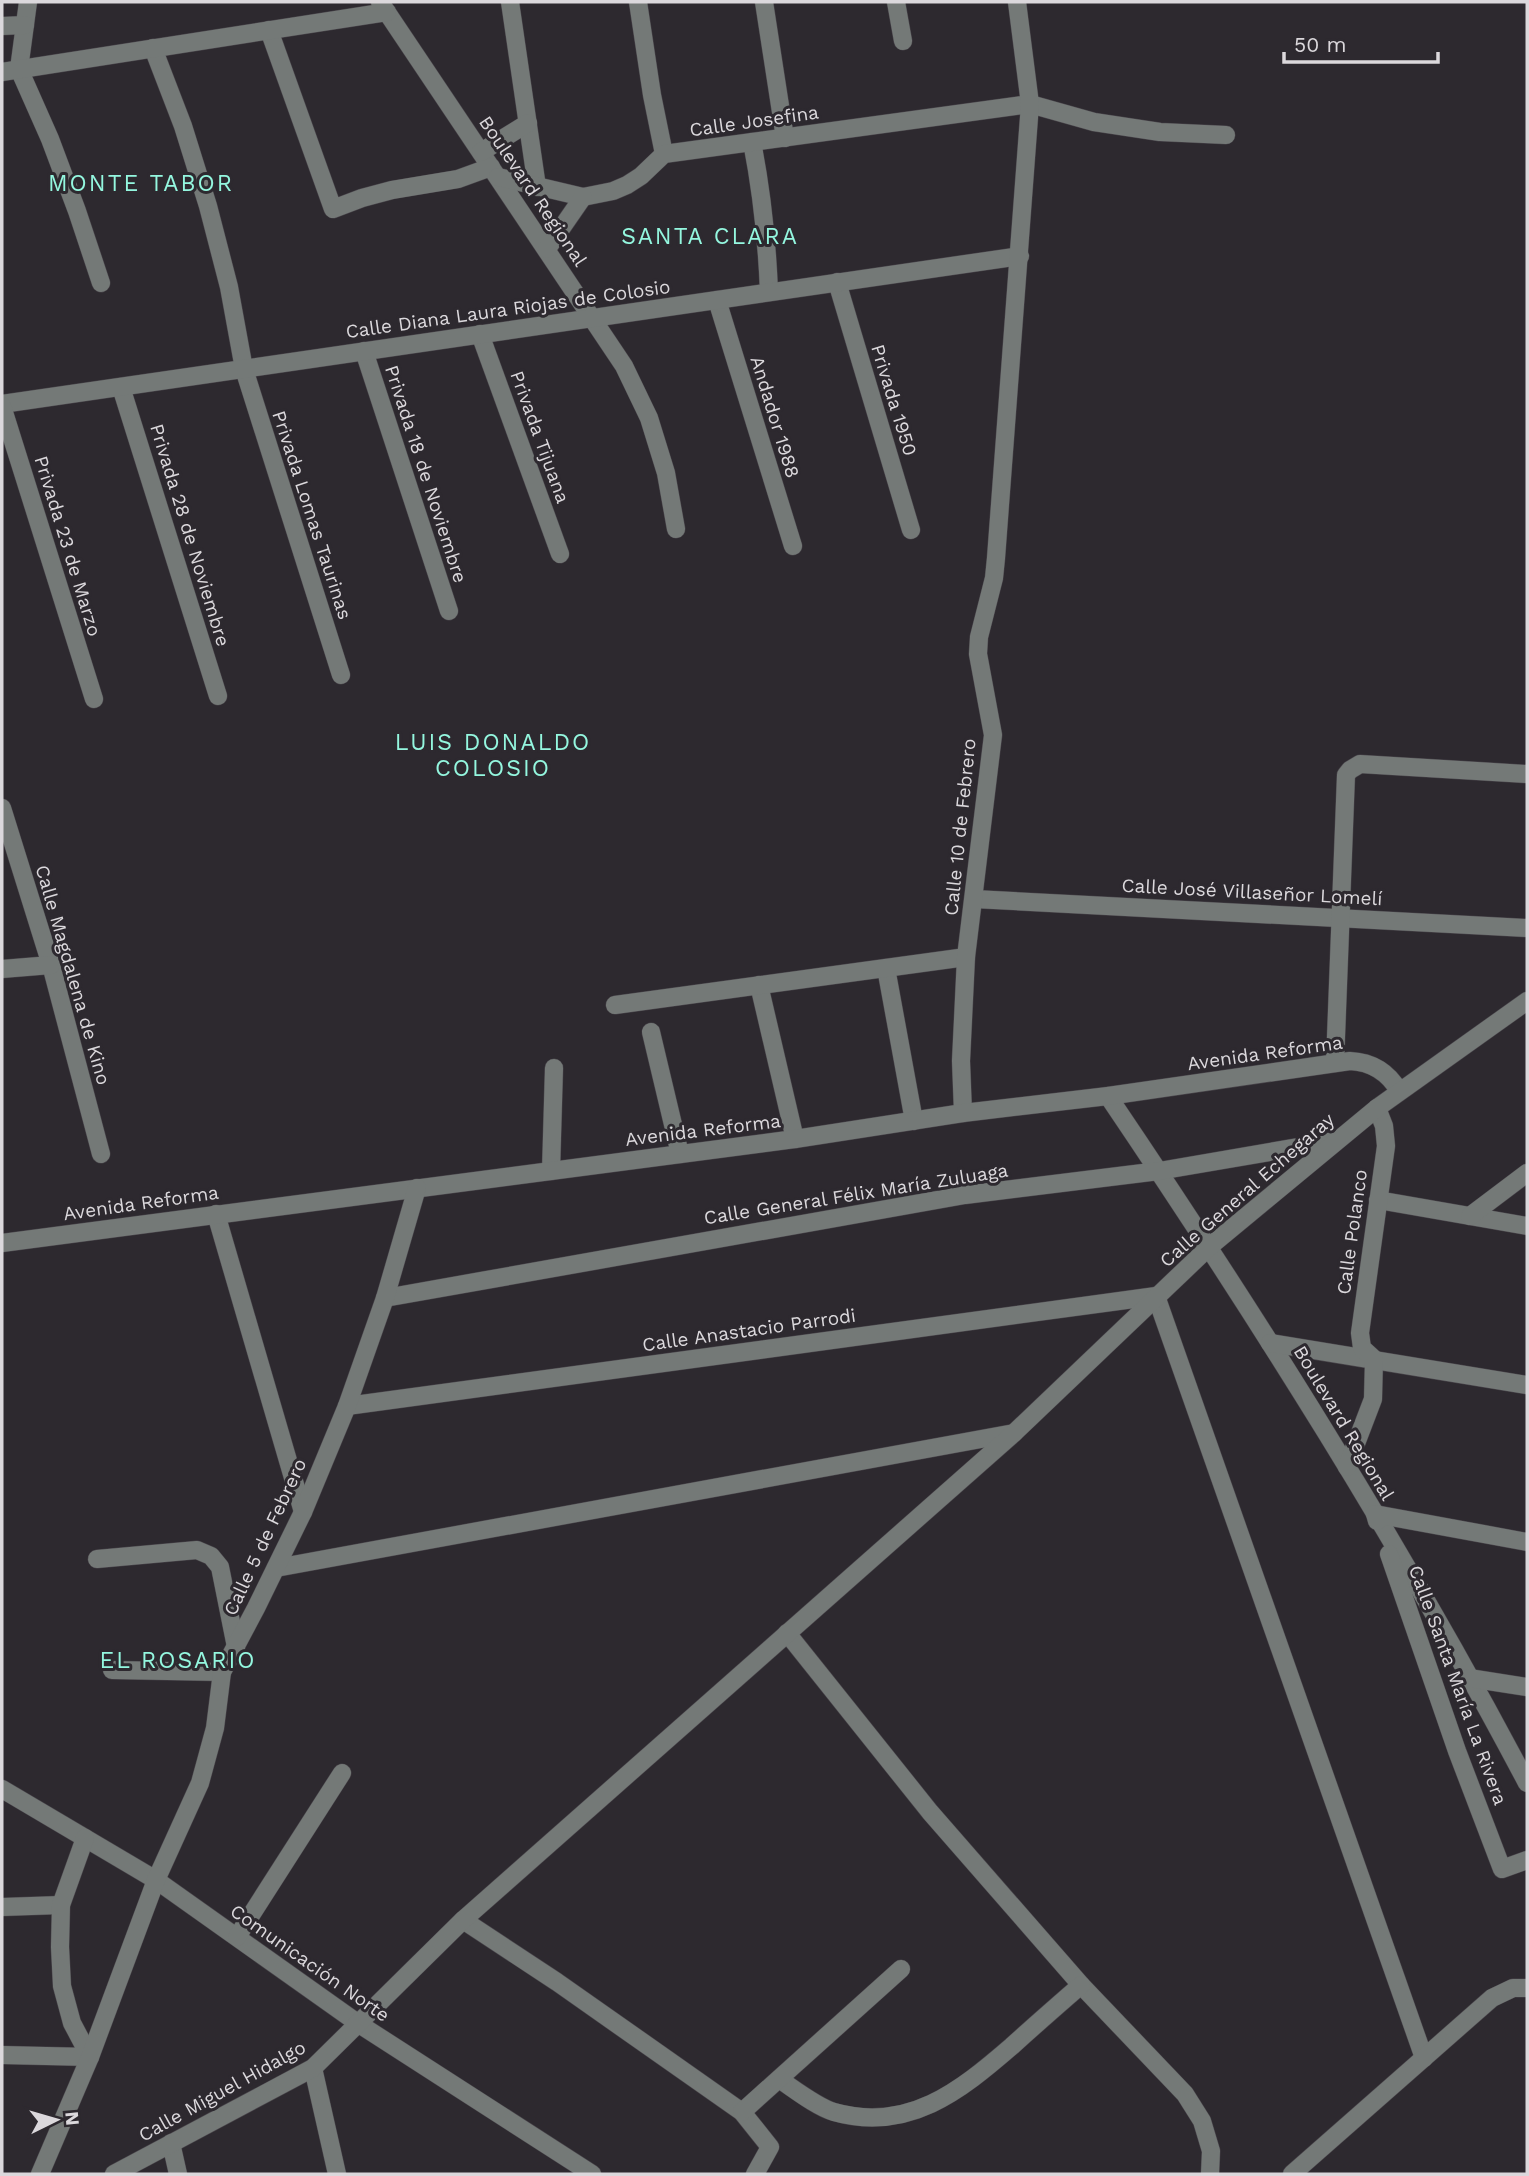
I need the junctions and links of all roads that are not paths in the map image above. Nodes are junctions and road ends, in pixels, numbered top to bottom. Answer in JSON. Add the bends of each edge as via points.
{"nodes":[{"id":1,"x":28,"y":2,"type":"edge"},
{"id":2,"x":510,"y":2,"type":"edge"},
{"id":3,"x":638,"y":2,"type":"edge"},
{"id":4,"x":764,"y":2,"type":"edge"},
{"id":5,"x":896,"y":2,"type":"edge"},
{"id":6,"x":1017,"y":2,"type":"edge"},
{"id":7,"x":383,"y":7,"type":"edge"},
{"id":8,"x":25,"y":24,"type":"junction"},
{"id":9,"x":2,"y":26,"type":"edge"},
{"id":10,"x":270,"y":30,"type":"junction"},
{"id":11,"x":903,"y":41,"type":"dead end"},
{"id":12,"x":153,"y":48,"type":"junction"},
{"id":13,"x":10,"y":71,"type":"edge"},
{"id":14,"x":1030,"y":104,"type":"junction"},
{"id":15,"x":528,"y":123,"type":"junction"},
{"id":16,"x":1226,"y":135,"type":"dead end"},
{"id":17,"x":785,"y":138,"type":"junction"},
{"id":18,"x":752,"y":142,"type":"junction"},
{"id":19,"x":481,"y":152,"type":"junction"},
{"id":20,"x":664,"y":154,"type":"junction"},
{"id":21,"x":495,"y":172,"type":"junction"},
{"id":22,"x":537,"y":187,"type":"junction"},
{"id":23,"x":583,"y":197,"type":"junction"},
{"id":24,"x":547,"y":249,"type":"junction"},
{"id":25,"x":1020,"y":256,"type":"junction"},
{"id":26,"x":837,"y":282,"type":"junction"},
{"id":27,"x":101,"y":283,"type":"dead end"},
{"id":28,"x":769,"y":292,"type":"junction"},
{"id":29,"x":717,"y":300,"type":"junction"},
{"id":30,"x":594,"y":318,"type":"junction"},
{"id":31,"x":480,"y":334,"type":"junction"},
{"id":32,"x":364,"y":351,"type":"junction"},
{"id":33,"x":244,"y":369,"type":"junction"},
{"id":34,"x":121,"y":387,"type":"junction"},
{"id":35,"x":2,"y":405,"type":"edge"},
{"id":36,"x":676,"y":529,"type":"dead end"},
{"id":37,"x":911,"y":530,"type":"dead end"},
{"id":38,"x":793,"y":546,"type":"dead end"},
{"id":39,"x":560,"y":554,"type":"dead end"},
{"id":40,"x":449,"y":611,"type":"dead end"},
{"id":41,"x":341,"y":675,"type":"dead end"},
{"id":42,"x":218,"y":696,"type":"dead end"},
{"id":43,"x":94,"y":699,"type":"dead end"},
{"id":44,"x":1527,"y":774,"type":"edge"},
{"id":45,"x":2,"y":807,"type":"edge"},
{"id":46,"x":974,"y":899,"type":"junction"},
{"id":47,"x":1339,"y":918,"type":"junction"},
{"id":48,"x":1527,"y":928,"type":"edge"},
{"id":49,"x":966,"y":957,"type":"junction"},
{"id":50,"x":51,"y":965,"type":"junction"},
{"id":51,"x":886,"y":968,"type":"junction"},
{"id":52,"x":2,"y":970,"type":"edge"},
{"id":53,"x":760,"y":985,"type":"junction"},
{"id":54,"x":1527,"y":1001,"type":"edge"},
{"id":55,"x":615,"y":1005,"type":"dead end"},
{"id":56,"x":651,"y":1032,"type":"dead end"},
{"id":57,"x":1335,"y":1063,"type":"junction"},
{"id":58,"x":554,"y":1068,"type":"dead end"},
{"id":59,"x":1399,"y":1091,"type":"junction"},
{"id":60,"x":1108,"y":1096,"type":"junction"},
{"id":61,"x":1377,"y":1108,"type":"junction"},
{"id":62,"x":963,"y":1113,"type":"junction"},
{"id":63,"x":914,"y":1121,"type":"junction"},
{"id":64,"x":795,"y":1139,"type":"junction"},
{"id":65,"x":1336,"y":1140,"type":"junction"},
{"id":66,"x":101,"y":1154,"type":"dead end"},
{"id":67,"x":680,"y":1154,"type":"junction"},
{"id":68,"x":551,"y":1171,"type":"junction"},
{"id":69,"x":1159,"y":1171,"type":"junction"},
{"id":70,"x":1527,"y":1173,"type":"edge"},
{"id":71,"x":417,"y":1188,"type":"junction"},
{"id":72,"x":1378,"y":1200,"type":"junction"},
{"id":73,"x":216,"y":1214,"type":"junction"},
{"id":74,"x":1470,"y":1216,"type":"junction"},
{"id":75,"x":1527,"y":1226,"type":"edge"},
{"id":76,"x":2,"y":1243,"type":"edge"},
{"id":77,"x":1209,"y":1247,"type":"junction"},
{"id":78,"x":1156,"y":1296,"type":"junction"},
{"id":79,"x":385,"y":1298,"type":"junction"},
{"id":80,"x":1270,"y":1343,"type":"junction"},
{"id":81,"x":1374,"y":1359,"type":"junction"},
{"id":82,"x":1527,"y":1385,"type":"edge"},
{"id":83,"x":347,"y":1406,"type":"junction"},
{"id":84,"x":1014,"y":1433,"type":"junction"},
{"id":85,"x":1347,"y":1467,"type":"junction"},
{"id":86,"x":303,"y":1512,"type":"junction"},
{"id":87,"x":1375,"y":1514,"type":"junction"},
{"id":88,"x":1527,"y":1542,"type":"edge"},
{"id":89,"x":97,"y":1559,"type":"dead end"},
{"id":90,"x":276,"y":1568,"type":"junction"},
{"id":91,"x":787,"y":1633,"type":"junction"},
{"id":92,"x":236,"y":1647,"type":"junction"},
{"id":93,"x":112,"y":1670,"type":"dead end"},
{"id":94,"x":222,"y":1672,"type":"junction"},
{"id":95,"x":1469,"y":1678,"type":"junction"},
{"id":96,"x":1527,"y":1687,"type":"edge"},
{"id":97,"x":342,"y":1773,"type":"dead end"},
{"id":98,"x":1526,"y":1780,"type":"edge"},
{"id":99,"x":2,"y":1789,"type":"edge"},
{"id":100,"x":85,"y":1838,"type":"junction"},
{"id":101,"x":1527,"y":1860,"type":"edge"},
{"id":102,"x":156,"y":1880,"type":"junction"},
{"id":103,"x":61,"y":1905,"type":"junction"},
{"id":104,"x":2,"y":1907,"type":"edge"},
{"id":105,"x":463,"y":1920,"type":"junction"},
{"id":106,"x":237,"y":1937,"type":"junction"},
{"id":107,"x":901,"y":1969,"type":"dead end"},
{"id":108,"x":1081,"y":1985,"type":"junction"},
{"id":109,"x":1527,"y":1988,"type":"edge"},
{"id":110,"x":359,"y":2024,"type":"junction"},
{"id":111,"x":2,"y":2055,"type":"edge"},
{"id":112,"x":90,"y":2057,"type":"junction"},
{"id":113,"x":1424,"y":2058,"type":"junction"},
{"id":114,"x":313,"y":2068,"type":"junction"},
{"id":115,"x":779,"y":2079,"type":"junction"},
{"id":116,"x":742,"y":2112,"type":"junction"},
{"id":117,"x":171,"y":2143,"type":"junction"},
{"id":118,"x":40,"y":2174,"type":"edge"},
{"id":119,"x":114,"y":2174,"type":"edge"},
{"id":120,"x":178,"y":2174,"type":"edge"},
{"id":121,"x":337,"y":2174,"type":"edge"},
{"id":122,"x":592,"y":2174,"type":"edge"},
{"id":123,"x":755,"y":2174,"type":"edge"},
{"id":124,"x":1210,"y":2174,"type":"edge"},
{"id":125,"x":1292,"y":2174,"type":"edge"}],
"edges":[{"from":1,"to":8,"type":"street"},
{"from":2,"to":15,"type":"street"},
{"from":3,"to":20,"type":"street"},
{"from":4,"to":17,"type":"street"},
{"from":5,"to":11,"type":"street"},
{"from":6,"to":14,"type":"street","name":"Calle 10 de Febrero"},
{"from":7,"to":10,"type":"street"},
{"from":7,"to":19,"type":"street","name":"Boulevard Regional"},
{"from":8,"to":9,"type":"street"},
{"from":8,"to":13,"type":"street"},
{"from":10,"to":12,"type":"street"},
{"from":10,"to":21,"type":"street","via":[[333,209],[392,190]]},
{"from":12,"to":13,"type":"street"},
{"from":12,"to":33,"type":"street","name":"Privada Lomas Taurinas","via":[[208,206]]},
{"from":13,"to":27,"type":"street","via":[[50,139]]},
{"from":14,"to":16,"type":"street","via":[[1107,124]]},
{"from":14,"to":17,"type":"street","name":"Calle Josefina"},
{"from":14,"to":25,"type":"street","name":"Calle 10 de Febrero"},
{"from":15,"to":19,"type":"street"},
{"from":15,"to":22,"type":"street"},
{"from":17,"to":18,"type":"street","name":"Calle Josefina"},
{"from":18,"to":20,"type":"street","name":"Calle Josefina"},
{"from":18,"to":28,"type":"street","via":[[762,191]]},
{"from":19,"to":21,"type":"street","name":"Boulevard Regional"},
{"from":20,"to":23,"type":"street","via":[[628,184]]},
{"from":21,"to":22,"type":"street"},
{"from":21,"to":24,"type":"street","name":"Boulevard Regional"},
{"from":22,"to":23,"type":"street"},
{"from":23,"to":24,"type":"street"},
{"from":24,"to":30,"type":"street","name":"Boulevard Regional"},
{"from":25,"to":26,"type":"street","name":"Calle Diana Laura Riojas de Colosio"},
{"from":25,"to":46,"type":"street","name":"Calle 10 de Febrero","via":[[994,578],[978,646],[993,736]]},
{"from":26,"to":28,"type":"street","name":"Calle Diana Laura Riojas de Colosio"},
{"from":26,"to":37,"type":"street","name":"Privada 1950"},
{"from":28,"to":29,"type":"street","name":"Calle Diana Laura Riojas de Colosio"},
{"from":29,"to":30,"type":"street","name":"Calle Diana Laura Riojas de Colosio"},
{"from":29,"to":38,"type":"street","name":"Andador 1988"},
{"from":30,"to":31,"type":"street","name":"Calle Diana Laura Riojas de Colosio"},
{"from":30,"to":36,"type":"street","name":"Boulevard Regional","via":[[649,418],[666,473]]},
{"from":31,"to":32,"type":"street","name":"Calle Diana Laura Riojas de Colosio"},
{"from":31,"to":39,"type":"street","name":"Privada Tijuana"},
{"from":32,"to":33,"type":"street","name":"Calle Diana Laura Riojas de Colosio"},
{"from":32,"to":40,"type":"street","name":"Privada 18 de Noviembre"},
{"from":33,"to":34,"type":"street","name":"Calle Diana Laura Riojas de Colosio"},
{"from":33,"to":41,"type":"street","name":"Privada Lomas Taurinas"},
{"from":34,"to":35,"type":"street","name":"Calle Diana Laura Riojas de Colosio"},
{"from":34,"to":42,"type":"street","name":"Privada 28 de Noviembre"},
{"from":35,"to":43,"type":"street","name":"Privada 23 de Marzo"},
{"from":44,"to":47,"type":"street","via":[[1360,764],[1350,770],[1345,780]]},
{"from":45,"to":50,"type":"street","name":"Calle Magdalena de Kino"},
{"from":46,"to":47,"type":"street","name":"Calle José Villaseñor Lomelí"},
{"from":46,"to":49,"type":"street","name":"Calle 10 de Febrero"},
{"from":47,"to":48,"type":"street","name":"Calle José Villaseñor Lomelí"},
{"from":47,"to":57,"type":"street"},
{"from":49,"to":51,"type":"street"},
{"from":49,"to":62,"type":"street","name":"Calle 10 de Febrero"},
{"from":50,"to":52,"type":"street"},
{"from":50,"to":66,"type":"street","name":"Calle Magdalena de Kino"},
{"from":51,"to":53,"type":"street"},
{"from":51,"to":63,"type":"street"},
{"from":53,"to":55,"type":"street"},
{"from":53,"to":64,"type":"street"},
{"from":54,"to":59,"type":"street","name":"Calle General Echegaray"},
{"from":56,"to":67,"type":"street"},
{"from":57,"to":59,"type":"street","name":"Avenida Reforma","via":[[1372,1066]]},
{"from":57,"to":60,"type":"street","name":"Avenida Reforma"},
{"from":58,"to":68,"type":"street"},
{"from":59,"to":61,"type":"street","name":"Calle General Echegaray"},
{"from":60,"to":62,"type":"street","name":"Avenida Reforma"},
{"from":60,"to":69,"type":"street","name":"Boulevard Regional"},
{"from":61,"to":65,"type":"street","name":"Calle General Echegaray"},
{"from":61,"to":72,"type":"street","name":"Calle Polanco","via":[[1385,1146]]},
{"from":62,"to":63,"type":"street","name":"Avenida Reforma"},
{"from":63,"to":64,"type":"street","name":"Avenida Reforma"},
{"from":64,"to":67,"type":"street","name":"Avenida Reforma"},
{"from":65,"to":69,"type":"street","name":"Calle General Félix María Zuluaga"},
{"from":65,"to":77,"type":"street","name":"Calle General Echegaray"},
{"from":67,"to":68,"type":"street","name":"Avenida Reforma"},
{"from":68,"to":71,"type":"street","name":"Avenida Reforma"},
{"from":69,"to":77,"type":"street","name":"Boulevard Regional"},
{"from":69,"to":79,"type":"street","name":"Calle General Félix María Zuluaga","via":[[965,1195]]},
{"from":70,"to":74,"type":"street"},
{"from":71,"to":73,"type":"street","name":"Avenida Reforma"},
{"from":71,"to":79,"type":"street","name":"Calle 5 de Febrero"},
{"from":72,"to":74,"type":"street"},
{"from":72,"to":81,"type":"street","name":"Calle Polanco","via":[[1360,1334],[1362,1348]]},
{"from":73,"to":76,"type":"street","name":"Avenida Reforma"},
{"from":73,"to":86,"type":"street"},
{"from":74,"to":75,"type":"street"},
{"from":77,"to":78,"type":"street","name":"Calle General Echegaray"},
{"from":77,"to":80,"type":"street","name":"Boulevard Regional"},
{"from":78,"to":83,"type":"street","name":"Calle Anastacio Parrodi"},
{"from":78,"to":84,"type":"street","name":"Calle General Echegaray"},
{"from":78,"to":113,"type":"street"},
{"from":79,"to":83,"type":"street","name":"Calle 5 de Febrero"},
{"from":80,"to":81,"type":"street"},
{"from":80,"to":85,"type":"street","name":"Boulevard Regional"},
{"from":81,"to":82,"type":"street"},
{"from":81,"to":85,"type":"street","via":[[1373,1399]]},
{"from":83,"to":86,"type":"street","name":"Calle 5 de Febrero"},
{"from":84,"to":90,"type":"street"},
{"from":84,"to":91,"type":"street","name":"Calle General Echegaray"},
{"from":85,"to":87,"type":"street","name":"Boulevard Regional"},
{"from":86,"to":90,"type":"street","name":"Calle 5 de Febrero"},
{"from":87,"to":88,"type":"street"},
{"from":87,"to":95,"type":"street","name":"Boulevard Regional"},
{"from":87,"to":101,"type":"street","name":"Calle Santa María La Rivera","via":[[1502,1869]]},
{"from":89,"to":92,"type":"street","via":[[197,1550],[211,1556],[220,1567]]},
{"from":90,"to":92,"type":"street","name":"Calle 5 de Febrero"},
{"from":91,"to":105,"type":"street","name":"Calle Miguel Hidalgo"},
{"from":91,"to":108,"type":"street","via":[[930,1812]]},
{"from":92,"to":94,"type":"street","name":"Calle 5 de Febrero"},
{"from":93,"to":94,"type":"street"},
{"from":94,"to":102,"type":"street","name":"Calle 5 de Febrero","via":[[215,1728],[200,1783]]},
{"from":95,"to":96,"type":"street"},
{"from":95,"to":98,"type":"street","name":"Boulevard Regional"},
{"from":97,"to":106,"type":"street"},
{"from":99,"to":100,"type":"street","name":"Comunicación Norte"},
{"from":100,"to":102,"type":"street","name":"Comunicación Norte"},
{"from":100,"to":103,"type":"street"},
{"from":102,"to":106,"type":"street","name":"Comunicación Norte"},
{"from":102,"to":112,"type":"street","name":"Calle 5 de Febrero"},
{"from":103,"to":104,"type":"street"},
{"from":103,"to":112,"type":"street","via":[[62,1986],[72,2023]]},
{"from":105,"to":110,"type":"street","name":"Calle Miguel Hidalgo"},
{"from":105,"to":116,"type":"street"},
{"from":106,"to":110,"type":"street","name":"Comunicación Norte"},
{"from":107,"to":115,"type":"street"},
{"from":108,"to":115,"type":"street","via":[[977,2076],[947,2097],[897,2116],[863,2118],[831,2111]]},
{"from":108,"to":124,"type":"street","via":[[1185,2094],[1202,2121],[1211,2151]]},
{"from":109,"to":113,"type":"street","via":[[1513,1988],[1492,1998]]},
{"from":110,"to":114,"type":"street","name":"Calle Miguel Hidalgo"},
{"from":110,"to":122,"type":"street","name":"Comunicación Norte"},
{"from":111,"to":112,"type":"street"},
{"from":112,"to":118,"type":"street","name":"Calle 5 de Febrero"},
{"from":113,"to":125,"type":"street"},
{"from":114,"to":117,"type":"street","name":"Calle Miguel Hidalgo"},
{"from":114,"to":121,"type":"street"},
{"from":115,"to":116,"type":"street"},
{"from":116,"to":123,"type":"street","via":[[770,2147]]},
{"from":117,"to":119,"type":"street","name":"Calle Miguel Hidalgo"},
{"from":117,"to":120,"type":"street"}]}
